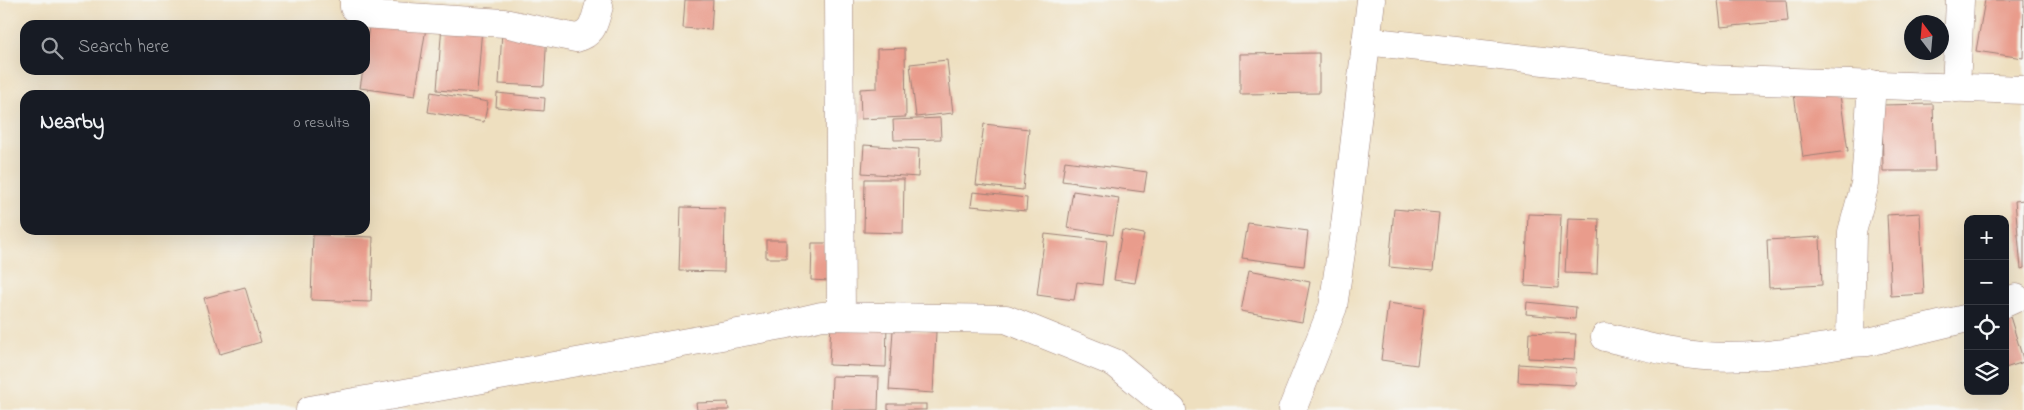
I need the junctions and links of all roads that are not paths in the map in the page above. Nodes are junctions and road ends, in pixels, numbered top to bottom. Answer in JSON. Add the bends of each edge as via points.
{"nodes":[{"id":1,"x":354,"y":0,"type":"edge"},
{"id":2,"x":838,"y":0,"type":"edge"},
{"id":3,"x":1371,"y":0,"type":"edge"},
{"id":4,"x":1960,"y":0,"type":"edge"},
{"id":5,"x":600,"y":6,"type":"dead end"},
{"id":6,"x":1366,"y":41,"type":"junction"},
{"id":7,"x":1872,"y":84,"type":"junction"},
{"id":8,"x":1956,"y":88,"type":"junction"},
{"id":9,"x":2024,"y":90,"type":"edge"},
{"id":10,"x":841,"y":316,"type":"junction"},
{"id":11,"x":1964,"y":319,"type":"edge"},
{"id":12,"x":1605,"y":337,"type":"dead end"},
{"id":13,"x":1850,"y":343,"type":"junction"},
{"id":14,"x":310,"y":410,"type":"edge"},
{"id":15,"x":1172,"y":410,"type":"edge"},
{"id":16,"x":1292,"y":410,"type":"edge"}],
"edges":[{"from":1,"to":5,"type":"street","via":[[354,8],[362,14],[504,23],[576,38],[586,36],[592,28]]},
{"from":2,"to":10,"type":"street"},
{"from":3,"to":6,"type":"street"},
{"from":4,"to":8,"type":"street"},
{"from":6,"to":7,"type":"street","via":[[1704,79]]},
{"from":6,"to":16,"type":"street","via":[[1333,307]]},
{"from":7,"to":8,"type":"street"},
{"from":7,"to":13,"type":"street","via":[[1865,184],[1852,232]]},
{"from":8,"to":9,"type":"street"},
{"from":10,"to":14,"type":"street","via":[[822,316]]},
{"from":10,"to":15,"type":"street","via":[[1006,319],[1115,362]]},
{"from":11,"to":13,"type":"street","via":[[1868,342]]},
{"from":12,"to":13,"type":"street","via":[[1672,352],[1718,356],[1781,354]]}]}
